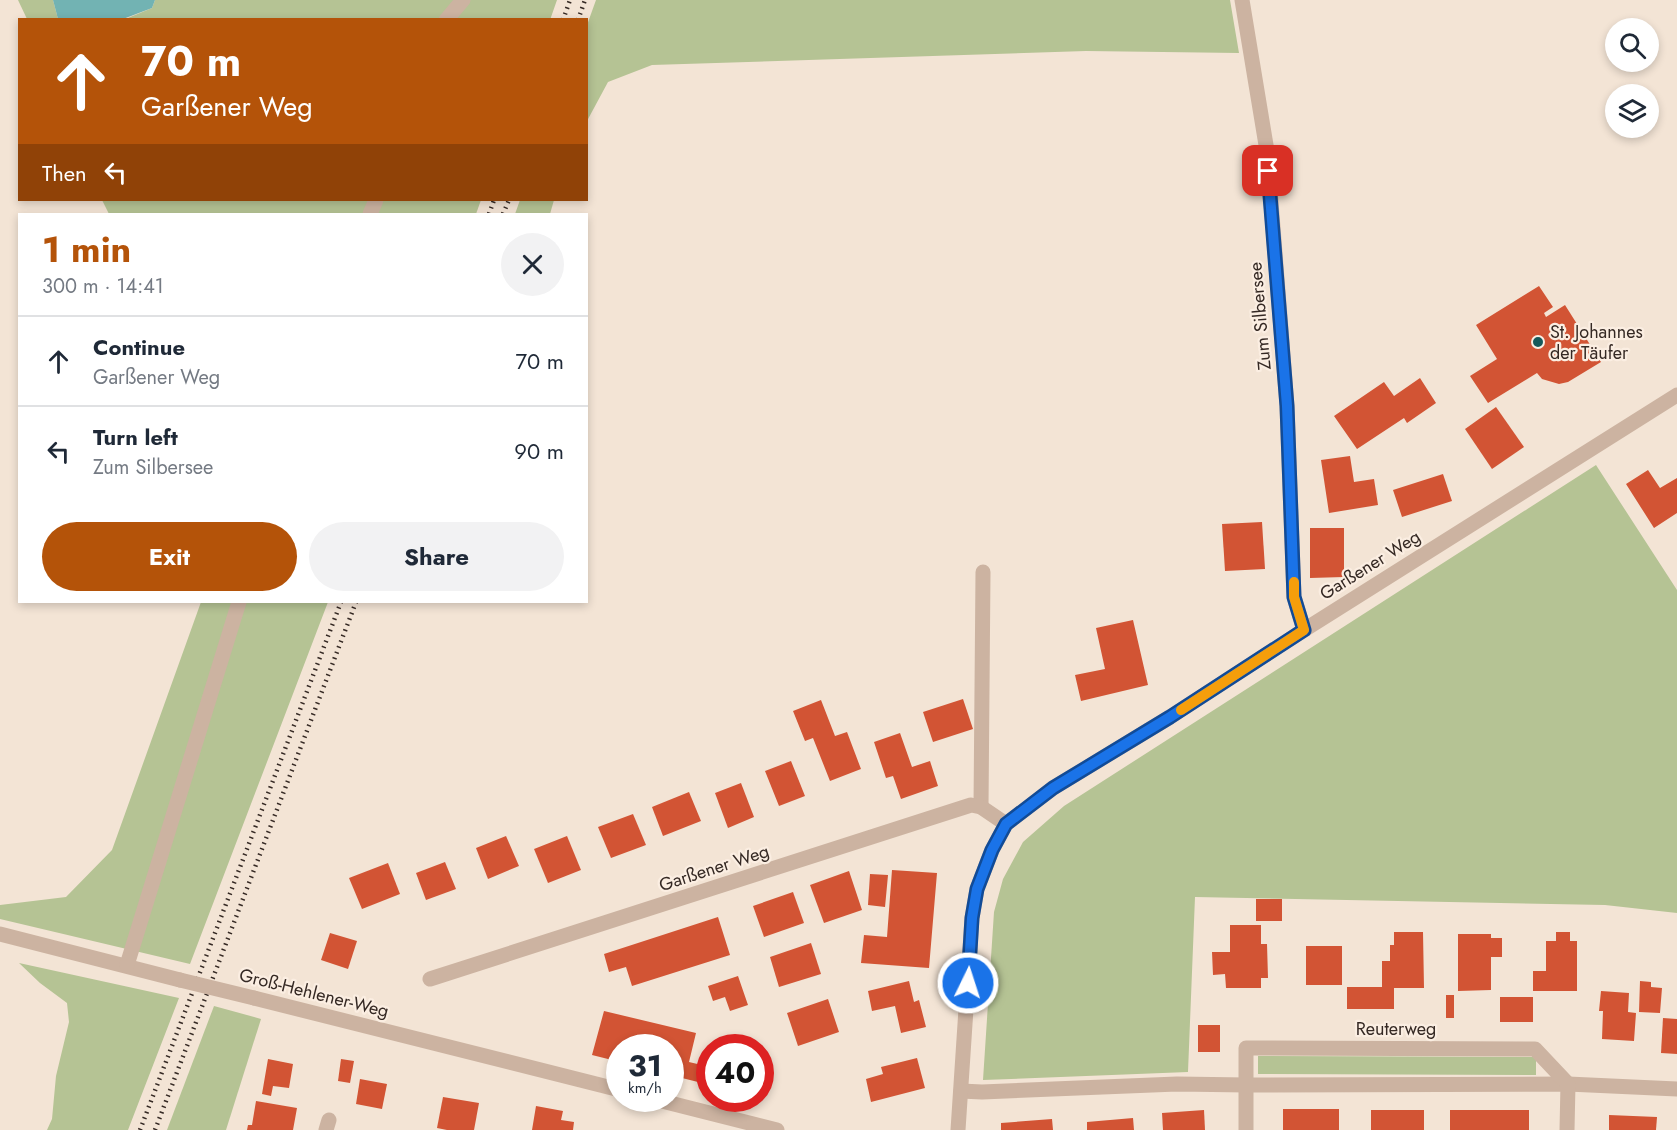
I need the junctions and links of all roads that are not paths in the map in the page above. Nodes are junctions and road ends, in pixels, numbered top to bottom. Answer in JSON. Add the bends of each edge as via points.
{"nodes":[{"id":1,"x":463,"y":0,"type":"edge"},
{"id":2,"x":1242,"y":0,"type":"edge"},
{"id":3,"x":448,"y":18,"type":"edge"},
{"id":4,"x":1677,"y":395,"type":"edge"},
{"id":5,"x":983,"y":572,"type":"dead end"},
{"id":6,"x":239,"y":603,"type":"edge"},
{"id":7,"x":1304,"y":630,"type":"junction"},
{"id":8,"x":981,"y":807,"type":"junction"},
{"id":9,"x":1006,"y":824,"type":"junction"},
{"id":10,"x":0,"y":934,"type":"edge"},
{"id":11,"x":127,"y":965,"type":"junction"},
{"id":12,"x":430,"y":979,"type":"dead end"},
{"id":13,"x":1568,"y":1084,"type":"junction"},
{"id":14,"x":1247,"y":1085,"type":"junction"},
{"id":15,"x":606,"y":1086,"type":"edge"},
{"id":16,"x":1677,"y":1089,"type":"edge"},
{"id":17,"x":961,"y":1091,"type":"junction"},
{"id":18,"x":684,"y":1107,"type":"edge"},
{"id":19,"x":777,"y":1130,"type":"edge"},
{"id":20,"x":958,"y":1130,"type":"edge"},
{"id":21,"x":1246,"y":1130,"type":"edge"},
{"id":22,"x":1567,"y":1130,"type":"edge"}],
"edges":[{"from":1,"to":3,"type":"street"},
{"from":2,"to":7,"type":"street","name":"Zum Silbersee","via":[[1267,151],[1286,398],[1294,597]]},
{"from":4,"to":7,"type":"street","name":"Garßener Weg"},
{"from":5,"to":8,"type":"street"},
{"from":6,"to":11,"type":"street"},
{"from":7,"to":9,"type":"street","name":"Garßener Weg","via":[[1053,788]]},
{"from":8,"to":9,"type":"street"},
{"from":8,"to":12,"type":"street","name":"Garßener Weg","via":[[971,805]]},
{"from":9,"to":17,"type":"street","via":[[992,850],[975,899]]},
{"from":10,"to":11,"type":"street","name":"Groß-Hehlener-Weg"},
{"from":11,"to":15,"type":"street","name":"Groß-Hehlener-Weg","bridge":true},
{"from":13,"to":14,"type":"street"},
{"from":13,"to":14,"type":"street","name":"Reuterweg","via":[[1534,1049],[1246,1048]]},
{"from":13,"to":16,"type":"street"},
{"from":13,"to":22,"type":"street"},
{"from":14,"to":17,"type":"street"},
{"from":14,"to":21,"type":"street"},
{"from":17,"to":20,"type":"street"},
{"from":18,"to":19,"type":"street"}]}
